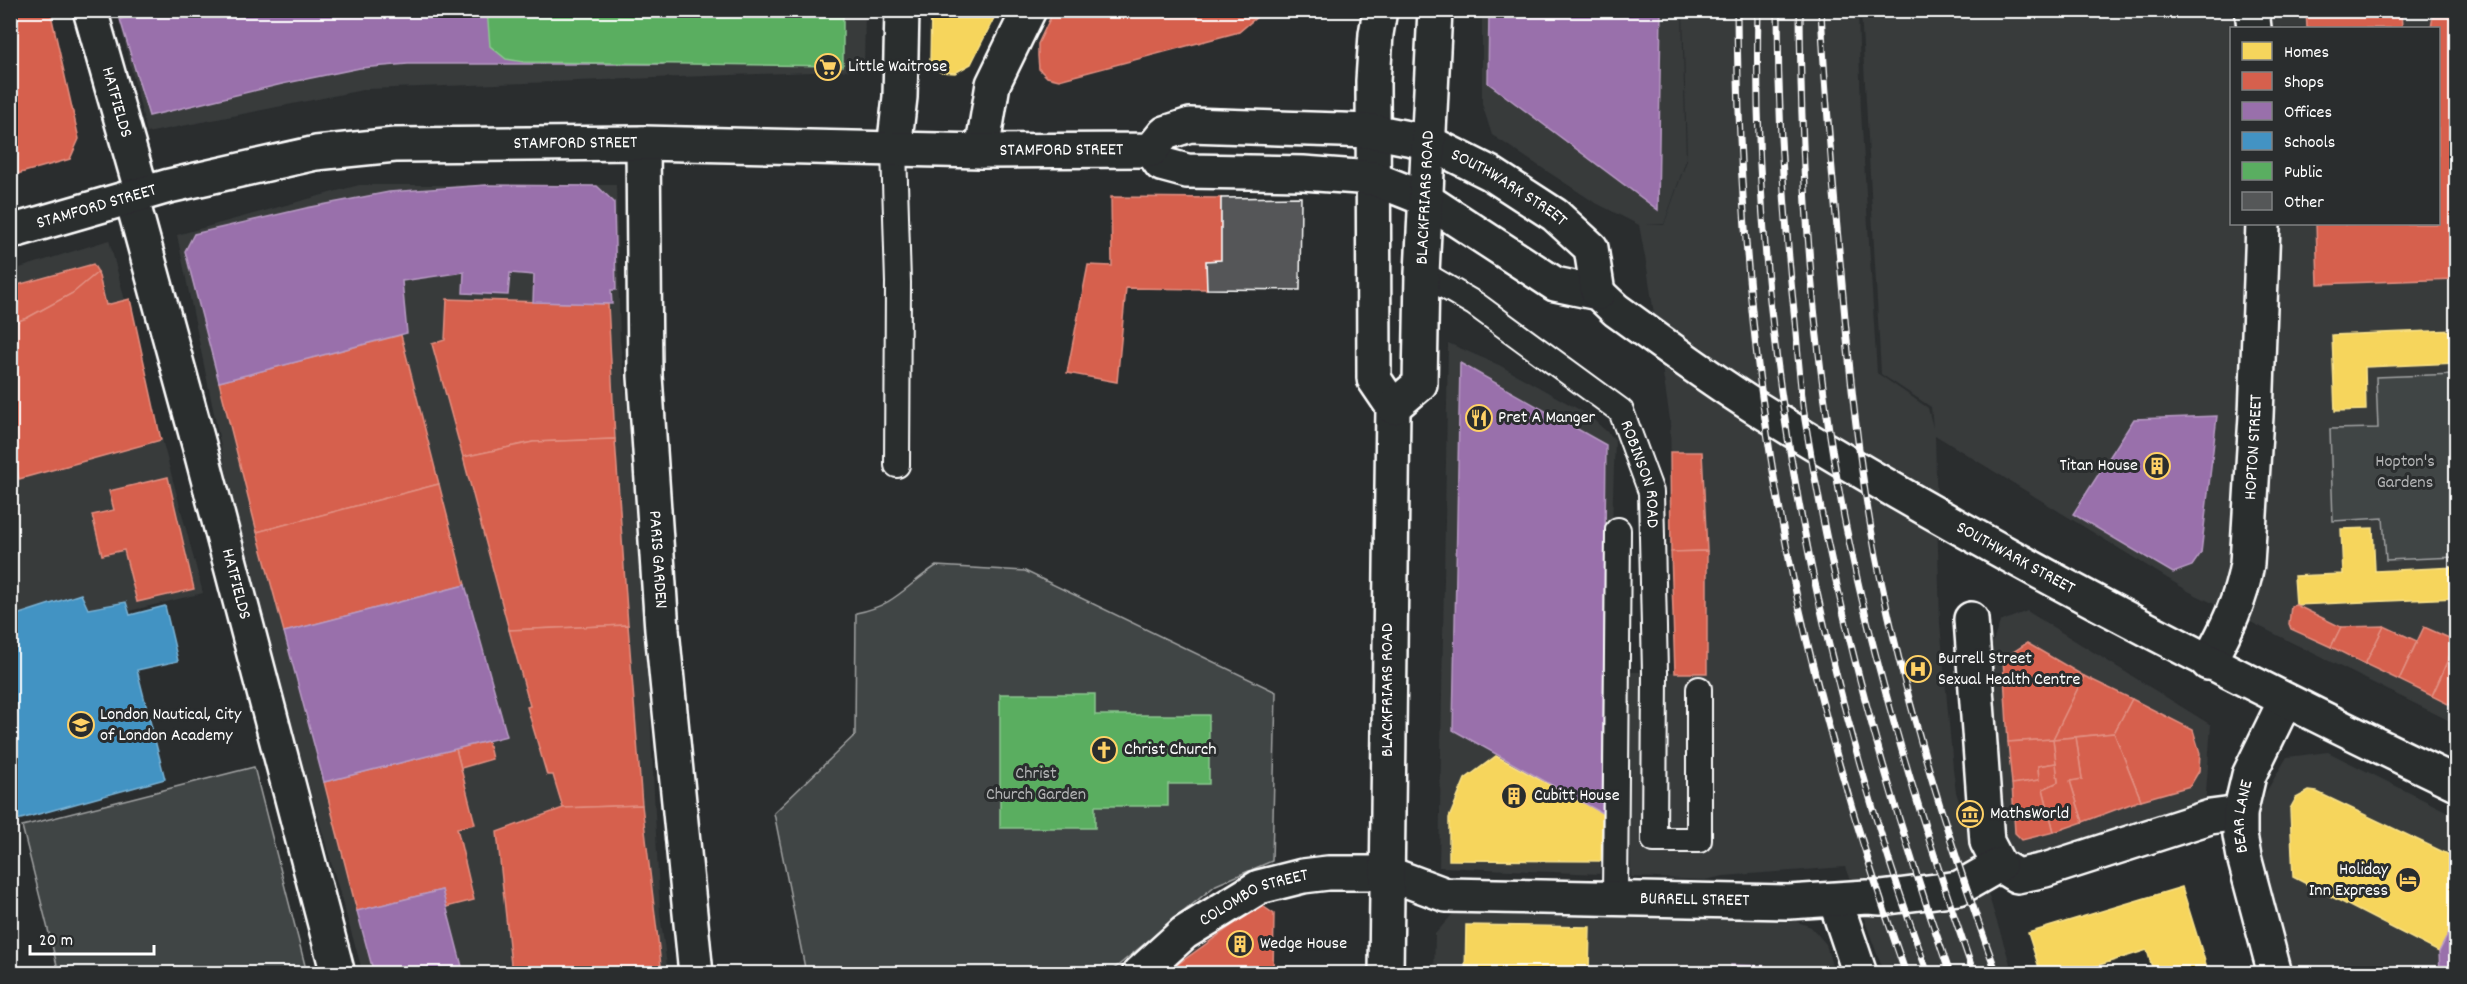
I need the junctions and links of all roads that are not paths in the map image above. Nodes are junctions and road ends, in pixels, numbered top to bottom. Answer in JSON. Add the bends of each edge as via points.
{"nodes":[{"id":1,"x":90,"y":10,"type":"edge"},
{"id":2,"x":902,"y":10,"type":"edge"},
{"id":3,"x":1029,"y":10,"type":"edge"},
{"id":4,"x":1380,"y":10,"type":"edge"},
{"id":5,"x":1435,"y":10,"type":"edge"},
{"id":6,"x":2252,"y":10,"type":"edge"},
{"id":7,"x":2254,"y":27,"type":"edge"},
{"id":8,"x":1372,"y":131,"type":"junction"},
{"id":9,"x":1428,"y":142,"type":"junction"},
{"id":10,"x":643,"y":143,"type":"junction"},
{"id":11,"x":894,"y":149,"type":"junction"},
{"id":12,"x":1151,"y":150,"type":"junction"},
{"id":13,"x":982,"y":151,"type":"junction"},
{"id":14,"x":1372,"y":178,"type":"junction"},
{"id":15,"x":136,"y":194,"type":"junction"},
{"id":16,"x":1425,"y":199,"type":"junction"},
{"id":17,"x":2264,"y":225,"type":"edge"},
{"id":18,"x":10,"y":232,"type":"edge"},
{"id":19,"x":1422,"y":273,"type":"junction"},
{"id":20,"x":1598,"y":292,"type":"junction"},
{"id":21,"x":1393,"y":407,"type":"junction"},
{"id":22,"x":897,"y":465,"type":"dead end"},
{"id":23,"x":1618,"y":530,"type":"dead end"},
{"id":24,"x":1971,"y":619,"type":"dead end"},
{"id":25,"x":2208,"y":663,"type":"junction"},
{"id":26,"x":1699,"y":690,"type":"dead end"},
{"id":27,"x":2285,"y":700,"type":"junction"},
{"id":28,"x":2457,"y":783,"type":"edge"},
{"id":29,"x":2240,"y":813,"type":"junction"},
{"id":30,"x":1999,"y":865,"type":"junction"},
{"id":31,"x":1387,"y":873,"type":"junction"},
{"id":32,"x":1615,"y":898,"type":"junction"},
{"id":33,"x":1835,"y":900,"type":"junction"},
{"id":34,"x":338,"y":974,"type":"edge"},
{"id":35,"x":696,"y":974,"type":"edge"},
{"id":36,"x":1139,"y":974,"type":"edge"},
{"id":37,"x":1386,"y":974,"type":"edge"},
{"id":38,"x":1860,"y":974,"type":"edge"},
{"id":39,"x":2275,"y":974,"type":"edge"}],
"edges":[{"from":1,"to":15,"type":"main road","name":"HATFIELDS"},
{"from":2,"to":11,"type":"main road","via":[[900,97]]},
{"from":3,"to":13,"type":"main road","via":[[993,84]]},
{"from":4,"to":8,"type":"main road"},
{"from":5,"to":9,"type":"main road","name":"BLACKFRIARS ROAD"},
{"from":6,"to":7,"type":"main road"},
{"from":8,"to":9,"type":"main road","name":"SOUTHWARK STREET"},
{"from":8,"to":12,"type":"main road","via":[[1190,125],[1165,134]]},
{"from":8,"to":14,"type":"main road"},
{"from":9,"to":16,"type":"main road","name":"BLACKFRIARS ROAD"},
{"from":9,"to":20,"type":"main road","name":"SOUTHWARK STREET","via":[[1490,173],[1555,215],[1591,248]]},
{"from":10,"to":11,"type":"main road","name":"STAMFORD STREET"},
{"from":10,"to":15,"type":"main road","name":"STAMFORD STREET","via":[[342,149]]},
{"from":10,"to":35,"type":"main road","name":"PARIS GARDEN","via":[[645,376],[662,630]]},
{"from":11,"to":13,"type":"main road","name":"STAMFORD STREET"},
{"from":11,"to":22,"type":"lane"},
{"from":12,"to":13,"type":"main road","name":"STAMFORD STREET"},
{"from":12,"to":14,"type":"main road","via":[[1161,164],[1187,171]]},
{"from":14,"to":16,"type":"main road"},
{"from":14,"to":21,"type":"main road","via":[[1374,379]]},
{"from":15,"to":18,"type":"main road","name":"STAMFORD STREET"},
{"from":15,"to":34,"type":"main road","name":"HATFIELDS"},
{"from":16,"to":19,"type":"main road","name":"BLACKFRIARS ROAD"},
{"from":16,"to":20,"type":"main road","via":[[1555,284]]},
{"from":17,"to":25,"type":"main road","name":"HOPTON STREET","via":[[2247,564],[2236,609]]},
{"from":19,"to":21,"type":"main road","name":"BLACKFRIARS ROAD","via":[[1420,384]]},
{"from":19,"to":26,"type":"lane","name":"ROBINSON ROAD","via":[[1475,304],[1621,411],[1651,492],[1654,840],[1699,840]]},
{"from":20,"to":25,"type":"main road","name":"SOUTHWARK STREET","via":[[1625,316],[1753,406],[1969,532]]},
{"from":21,"to":31,"type":"main road","name":"BLACKFRIARS ROAD"},
{"from":23,"to":32,"type":"lane"},
{"from":24,"to":30,"type":"main road","via":[[1987,842]]},
{"from":25,"to":27,"type":"main road","name":"SOUTHWARK STREET"},
{"from":27,"to":28,"type":"main road","name":"SOUTHWARK STREET"},
{"from":27,"to":29,"type":"main road","name":"BEAR LANE","via":[[2249,775]]},
{"from":29,"to":30,"type":"main road","via":[[2210,817],[2045,870],[2017,876]]},
{"from":29,"to":39,"type":"main road","name":"BEAR LANE","via":[[2244,857]]},
{"from":30,"to":33,"type":"main road","name":"BURRELL STREET","via":[[1959,888]]},
{"from":31,"to":32,"type":"main road","name":"BURRELL STREET","via":[[1446,895]]},
{"from":31,"to":36,"type":"main road","name":"COLOMBO STREET","via":[[1328,873],[1259,887],[1184,933]]},
{"from":31,"to":37,"type":"main road","name":"BLACKFRIARS ROAD"},
{"from":32,"to":33,"type":"main road","name":"BURRELL STREET"},
{"from":33,"to":38,"type":"main road"}]}
